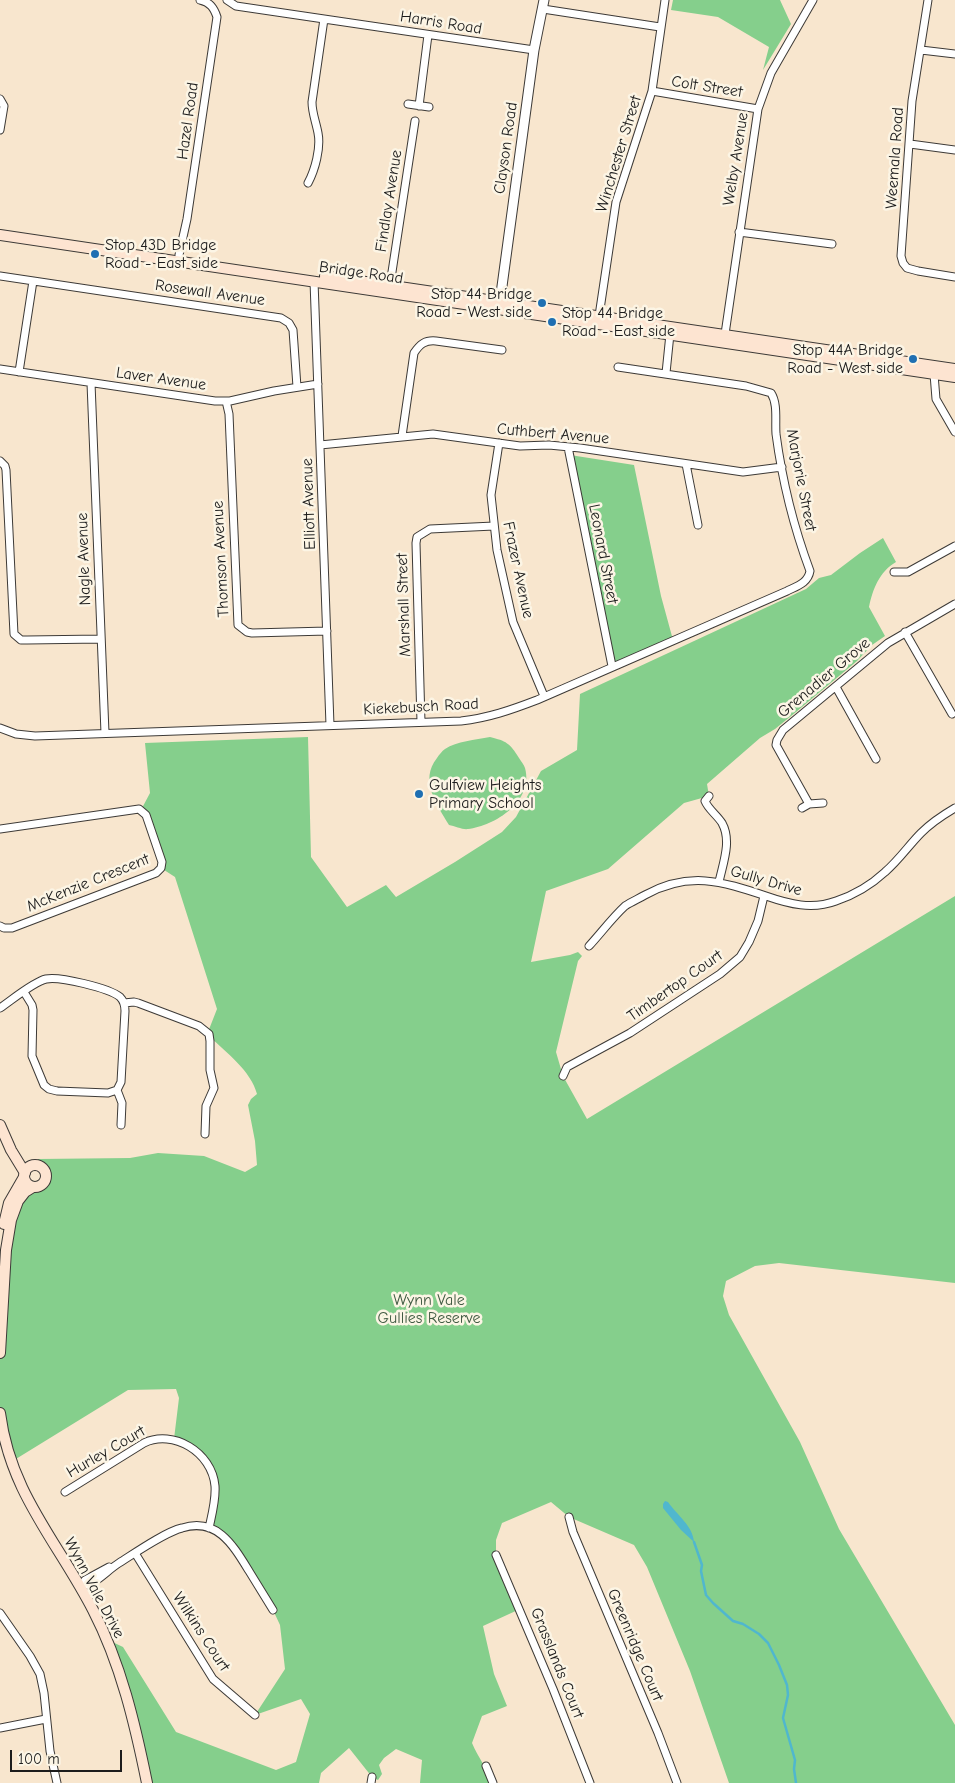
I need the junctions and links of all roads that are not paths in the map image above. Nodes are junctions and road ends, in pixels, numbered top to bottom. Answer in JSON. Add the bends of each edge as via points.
{"nodes":[{"id":1,"x":200,"y":0,"type":"edge"},
{"id":2,"x":227,"y":0,"type":"edge"},
{"id":3,"x":665,"y":0,"type":"edge"},
{"id":4,"x":812,"y":0,"type":"edge"},
{"id":5,"x":928,"y":0,"type":"edge"},
{"id":6,"x":543,"y":5,"type":"edge"},
{"id":7,"x":324,"y":19,"type":"junction"},
{"id":8,"x":660,"y":27,"type":"junction"},
{"id":9,"x":428,"y":34,"type":"junction"},
{"id":10,"x":534,"y":50,"type":"junction"},
{"id":11,"x":921,"y":50,"type":"junction"},
{"id":12,"x":955,"y":54,"type":"edge"},
{"id":13,"x":652,"y":92,"type":"junction"},
{"id":14,"x":0,"y":99,"type":"edge"},
{"id":15,"x":408,"y":104,"type":"dead end"},
{"id":16,"x":419,"y":106,"type":"junction"},
{"id":17,"x":429,"y":107,"type":"dead end"},
{"id":18,"x":758,"y":109,"type":"junction"},
{"id":19,"x":415,"y":121,"type":"dead end"},
{"id":20,"x":0,"y":130,"type":"edge"},
{"id":21,"x":910,"y":144,"type":"junction"},
{"id":22,"x":955,"y":150,"type":"edge"},
{"id":23,"x":308,"y":183,"type":"dead end"},
{"id":24,"x":0,"y":228,"type":"edge"},
{"id":25,"x":739,"y":232,"type":"junction"},
{"id":26,"x":0,"y":235,"type":"edge"},
{"id":27,"x":832,"y":244,"type":"dead end"},
{"id":28,"x":180,"y":258,"type":"junction"},
{"id":29,"x":0,"y":276,"type":"edge"},
{"id":30,"x":955,"y":277,"type":"edge"},
{"id":31,"x":313,"y":278,"type":"junction"},
{"id":32,"x":33,"y":280,"type":"junction"},
{"id":33,"x":390,"y":289,"type":"junction"},
{"id":34,"x":500,"y":305,"type":"junction"},
{"id":35,"x":599,"y":319,"type":"junction"},
{"id":36,"x":670,"y":334,"type":"junction"},
{"id":37,"x":724,"y":338,"type":"junction"},
{"id":38,"x":502,"y":350,"type":"dead end"},
{"id":39,"x":618,"y":367,"type":"dead end"},
{"id":40,"x":0,"y":369,"type":"edge"},
{"id":41,"x":955,"y":369,"type":"edge"},
{"id":42,"x":933,"y":370,"type":"junction"},
{"id":43,"x":19,"y":372,"type":"junction"},
{"id":44,"x":666,"y":373,"type":"junction"},
{"id":45,"x":955,"y":377,"type":"edge"},
{"id":46,"x":91,"y":383,"type":"junction"},
{"id":47,"x":318,"y":384,"type":"junction"},
{"id":48,"x":297,"y":387,"type":"junction"},
{"id":49,"x":226,"y":401,"type":"junction"},
{"id":50,"x":955,"y":432,"type":"edge"},
{"id":51,"x":402,"y":436,"type":"junction"},
{"id":52,"x":499,"y":443,"type":"junction"},
{"id":53,"x":320,"y":445,"type":"junction"},
{"id":54,"x":568,"y":447,"type":"junction"},
{"id":55,"x":0,"y":461,"type":"edge"},
{"id":56,"x":686,"y":464,"type":"junction"},
{"id":57,"x":782,"y":467,"type":"junction"},
{"id":58,"x":698,"y":525,"type":"dead end"},
{"id":59,"x":494,"y":526,"type":"junction"},
{"id":60,"x":955,"y":546,"type":"edge"},
{"id":61,"x":810,"y":571,"type":"joint"},
{"id":62,"x":894,"y":572,"type":"dead end"},
{"id":63,"x":955,"y":604,"type":"edge"},
{"id":64,"x":327,"y":631,"type":"junction"},
{"id":65,"x":905,"y":632,"type":"junction"},
{"id":66,"x":101,"y":639,"type":"junction"},
{"id":67,"x":612,"y":666,"type":"junction"},
{"id":68,"x":836,"y":687,"type":"junction"},
{"id":69,"x":544,"y":696,"type":"junction"},
{"id":70,"x":952,"y":714,"type":"dead end"},
{"id":71,"x":421,"y":722,"type":"junction"},
{"id":72,"x":330,"y":725,"type":"junction"},
{"id":73,"x":0,"y":728,"type":"edge"},
{"id":74,"x":105,"y":733,"type":"junction"},
{"id":75,"x":876,"y":759,"type":"dead end"},
{"id":76,"x":709,"y":796,"type":"dead end"},
{"id":77,"x":823,"y":803,"type":"dead end"},
{"id":78,"x":809,"y":804,"type":"junction"},
{"id":79,"x":802,"y":808,"type":"dead end"},
{"id":80,"x":955,"y":808,"type":"edge"},
{"id":81,"x":0,"y":829,"type":"edge"},
{"id":82,"x":719,"y":882,"type":"junction"},
{"id":83,"x":764,"y":896,"type":"junction"},
{"id":84,"x":0,"y":926,"type":"edge"},
{"id":85,"x":589,"y":946,"type":"dead end"},
{"id":86,"x":24,"y":992,"type":"junction"},
{"id":87,"x":124,"y":1003,"type":"junction"},
{"id":88,"x":0,"y":1008,"type":"edge"},
{"id":89,"x":558,"y":1064,"type":"dead end"},
{"id":90,"x":567,"y":1067,"type":"junction"},
{"id":91,"x":563,"y":1076,"type":"dead end"},
{"id":92,"x":117,"y":1090,"type":"junction"},
{"id":93,"x":0,"y":1125,"type":"edge"},
{"id":94,"x":121,"y":1125,"type":"dead end"},
{"id":95,"x":205,"y":1134,"type":"dead end"},
{"id":96,"x":27,"y":1172,"type":"junction"},
{"id":97,"x":34,"y":1187,"type":"junction"},
{"id":98,"x":6,"y":1250,"type":"junction"},
{"id":99,"x":0,"y":1353,"type":"edge"},
{"id":100,"x":0,"y":1413,"type":"edge"},
{"id":101,"x":65,"y":1492,"type":"dead end"},
{"id":102,"x":569,"y":1517,"type":"dead end"},
{"id":103,"x":209,"y":1528,"type":"junction"},
{"id":104,"x":136,"y":1553,"type":"junction"},
{"id":105,"x":496,"y":1555,"type":"dead end"},
{"id":106,"x":80,"y":1586,"type":"junction"},
{"id":107,"x":273,"y":1610,"type":"dead end"},
{"id":108,"x":0,"y":1613,"type":"edge"},
{"id":109,"x":2,"y":1621,"type":"edge"},
{"id":110,"x":255,"y":1715,"type":"dead end"},
{"id":111,"x":46,"y":1718,"type":"junction"},
{"id":112,"x":0,"y":1728,"type":"edge"},
{"id":113,"x":486,"y":1766,"type":"dead end"},
{"id":114,"x":57,"y":1783,"type":"edge"},
{"id":115,"x":147,"y":1783,"type":"edge"},
{"id":116,"x":493,"y":1783,"type":"edge"},
{"id":117,"x":590,"y":1783,"type":"edge"},
{"id":118,"x":677,"y":1783,"type":"edge"}],
"edges":[{"from":1,"to":28,"type":"street","name":"Hazel Road","via":[[213,7],[216,23]]},
{"from":2,"to":7,"type":"street","name":"Harris Road","via":[[236,6]]},
{"from":3,"to":8,"type":"street","name":"Winchester Street"},
{"from":4,"to":18,"type":"street","name":"Welby Avenue","via":[[771,73]]},
{"from":5,"to":11,"type":"street","name":"Weemala Road"},
{"from":6,"to":8,"type":"street"},
{"from":6,"to":10,"type":"street","name":"Clayson Road"},
{"from":7,"to":9,"type":"street","name":"Harris Road"},
{"from":7,"to":23,"type":"street","via":[[312,102],[319,140],[313,174]]},
{"from":8,"to":13,"type":"street","name":"Winchester Street"},
{"from":9,"to":10,"type":"street","name":"Harris Road"},
{"from":9,"to":16,"type":"street"},
{"from":10,"to":34,"type":"street","name":"Clayson Road"},
{"from":11,"to":12,"type":"street"},
{"from":11,"to":21,"type":"street","name":"Weemala Road","via":[[912,102]]},
{"from":13,"to":18,"type":"street","name":"Colt Street"},
{"from":13,"to":35,"type":"street","name":"Winchester Street","via":[[616,202]]},
{"from":14,"to":20,"type":"street","via":[[4,106]]},
{"from":15,"to":16,"type":"street"},
{"from":16,"to":17,"type":"street"},
{"from":18,"to":25,"type":"street","name":"Welby Avenue"},
{"from":19,"to":33,"type":"street","name":"Findlay Avenue"},
{"from":21,"to":22,"type":"street"},
{"from":21,"to":30,"type":"street","name":"Weemala Road","via":[[902,263],[918,271]]},
{"from":24,"to":28,"type":"main road","name":"Bridge Road"},
{"from":25,"to":27,"type":"street"},
{"from":25,"to":37,"type":"street","name":"Welby Avenue"},
{"from":26,"to":28,"type":"main road","name":"Bridge Road"},
{"from":28,"to":31,"type":"main road","name":"Bridge Road"},
{"from":29,"to":32,"type":"street","name":"Rosewall Avenue"},
{"from":31,"to":33,"type":"main road","name":"Bridge Road"},
{"from":31,"to":47,"type":"street","name":"Elliott Avenue"},
{"from":32,"to":43,"type":"street"},
{"from":32,"to":48,"type":"street","name":"Rosewall Avenue","via":[[281,318],[293,330]]},
{"from":33,"to":34,"type":"main road","name":"Bridge Road"},
{"from":34,"to":35,"type":"main road","name":"Bridge Road"},
{"from":35,"to":36,"type":"main road","name":"Bridge Road"},
{"from":35,"to":37,"type":"main road","name":"Bridge Road"},
{"from":36,"to":37,"type":"main road","name":"Bridge Road"},
{"from":36,"to":44,"type":"street"},
{"from":37,"to":42,"type":"main road","name":"Bridge Road"},
{"from":38,"to":51,"type":"street","via":[[436,340],[421,344],[414,353]]},
{"from":39,"to":44,"type":"street"},
{"from":40,"to":43,"type":"street","name":"Laver Avenue"},
{"from":41,"to":42,"type":"main road","name":"Bridge Road"},
{"from":42,"to":45,"type":"main road","name":"Bridge Road"},
{"from":42,"to":50,"type":"street","via":[[936,399]]},
{"from":43,"to":46,"type":"street","name":"Laver Avenue"},
{"from":44,"to":57,"type":"street","name":"Marjorie Street","via":[[771,393],[775,402]]},
{"from":46,"to":49,"type":"street","name":"Laver Avenue"},
{"from":46,"to":66,"type":"street","name":"Nagle Avenue"},
{"from":47,"to":48,"type":"street","name":"Laver Avenue"},
{"from":47,"to":53,"type":"street","name":"Elliott Avenue"},
{"from":48,"to":49,"type":"street","name":"Laver Avenue"},
{"from":49,"to":64,"type":"street","name":"Thomson Avenue","via":[[238,625],[252,633]]},
{"from":51,"to":52,"type":"street","name":"Cuthbert Avenue","via":[[438,434]]},
{"from":51,"to":53,"type":"street","name":"Cuthbert Avenue"},
{"from":52,"to":54,"type":"street","name":"Cuthbert Avenue"},
{"from":52,"to":59,"type":"street","name":"Frazer Avenue","via":[[491,495]]},
{"from":53,"to":64,"type":"street","name":"Elliott Avenue"},
{"from":54,"to":56,"type":"street","name":"Cuthbert Avenue"},
{"from":54,"to":67,"type":"street","name":"Leonard Street"},
{"from":55,"to":66,"type":"street","via":[[6,470],[14,634],[21,640]]},
{"from":56,"to":57,"type":"street","name":"Cuthbert Avenue","via":[[743,472]]},
{"from":56,"to":58,"type":"street"},
{"from":57,"to":61,"type":"street","name":"Marjorie Street","via":[[796,531]]},
{"from":59,"to":69,"type":"street","name":"Frazer Avenue","via":[[513,622]]},
{"from":59,"to":71,"type":"street","name":"Marshall Street","via":[[430,529],[417,537]]},
{"from":60,"to":62,"type":"street","via":[[908,572]]},
{"from":61,"to":67,"type":"street","name":"Kiekebusch Road","via":[[805,581],[787,591]]},
{"from":63,"to":65,"type":"street","name":"Grenadier Grove"},
{"from":64,"to":72,"type":"street","name":"Elliott Avenue"},
{"from":65,"to":68,"type":"street","name":"Grenadier Grove","via":[[867,659]]},
{"from":65,"to":70,"type":"street"},
{"from":66,"to":74,"type":"street","name":"Nagle Avenue"},
{"from":67,"to":69,"type":"street","name":"Kiekebusch Road"},
{"from":68,"to":75,"type":"street"},
{"from":68,"to":78,"type":"street","name":"Grenadier Grove","via":[[783,730],[777,740],[776,745]]},
{"from":69,"to":71,"type":"street","name":"Kiekebusch Road","via":[[480,719]]},
{"from":71,"to":72,"type":"street","name":"Kiekebusch Road"},
{"from":72,"to":74,"type":"street","name":"Kiekebusch Road"},
{"from":73,"to":74,"type":"street","name":"Kiekebusch Road","via":[[35,736]]},
{"from":76,"to":82,"type":"street","via":[[706,804],[722,824],[726,837]]},
{"from":77,"to":78,"type":"street"},
{"from":78,"to":79,"type":"street"},
{"from":80,"to":83,"type":"street","name":"Gully Drive","via":[[922,831],[886,872],[836,902],[804,906]]},
{"from":81,"to":84,"type":"street","name":"McKenzie Crescent","via":[[139,809],[146,815],[162,862],[156,873],[12,928]]},
{"from":82,"to":83,"type":"street","name":"Gully Drive"},
{"from":82,"to":85,"type":"street","name":"Gully Drive","via":[[695,879],[653,890],[626,905]]},
{"from":83,"to":90,"type":"street","name":"Timbertop Court","via":[[758,921],[740,957],[720,974],[630,1033]]},
{"from":86,"to":87,"type":"street","via":[[43,980],[54,978],[80,982],[108,992]]},
{"from":86,"to":88,"type":"street"},
{"from":86,"to":92,"type":"street","via":[[33,1008],[32,1052],[44,1085],[57,1091],[108,1093]]},
{"from":87,"to":92,"type":"street","via":[[121,1082]]},
{"from":87,"to":95,"type":"street","via":[[138,1003],[208,1032],[214,1088],[206,1106]]},
{"from":89,"to":90,"type":"street"},
{"from":90,"to":91,"type":"street"},
{"from":92,"to":94,"type":"street","via":[[122,1103]]},
{"from":93,"to":96,"type":"main road"},
{"from":96,"to":97,"type":"main road","via":[[28,1184]]},
{"from":96,"to":97,"type":"main road","via":[[36,1165],[42,1167],[47,1176],[41,1186]]},
{"from":96,"to":98,"type":"main road","via":[[6,1212]]},
{"from":97,"to":98,"type":"main road","via":[[25,1192],[15,1207]]},
{"from":98,"to":99,"type":"main road"},
{"from":100,"to":106,"type":"main road","name":"Wynn Vale Drive","via":[[6,1448],[21,1489]]},
{"from":101,"to":103,"type":"street","name":"Hurley Court","via":[[144,1444],[158,1438],[171,1439],[193,1449],[213,1475],[214,1499]]},
{"from":102,"to":118,"type":"street","name":"Greenridge Court"},
{"from":103,"to":104,"type":"street","via":[[181,1528]]},
{"from":103,"to":107,"type":"street","via":[[230,1541]]},
{"from":104,"to":106,"type":"street","via":[[87,1586]]},
{"from":104,"to":110,"type":"street","name":"Wilkins Court","via":[[213,1679]]},
{"from":105,"to":117,"type":"street","name":"Grasslands Court"},
{"from":106,"to":115,"type":"main road","name":"Wynn Vale Drive","via":[[106,1638],[123,1683]]},
{"from":108,"to":109,"type":"street"},
{"from":109,"to":111,"type":"street","via":[[40,1674]]},
{"from":111,"to":112,"type":"street"},
{"from":111,"to":114,"type":"street"},
{"from":113,"to":116,"type":"street"}]}
